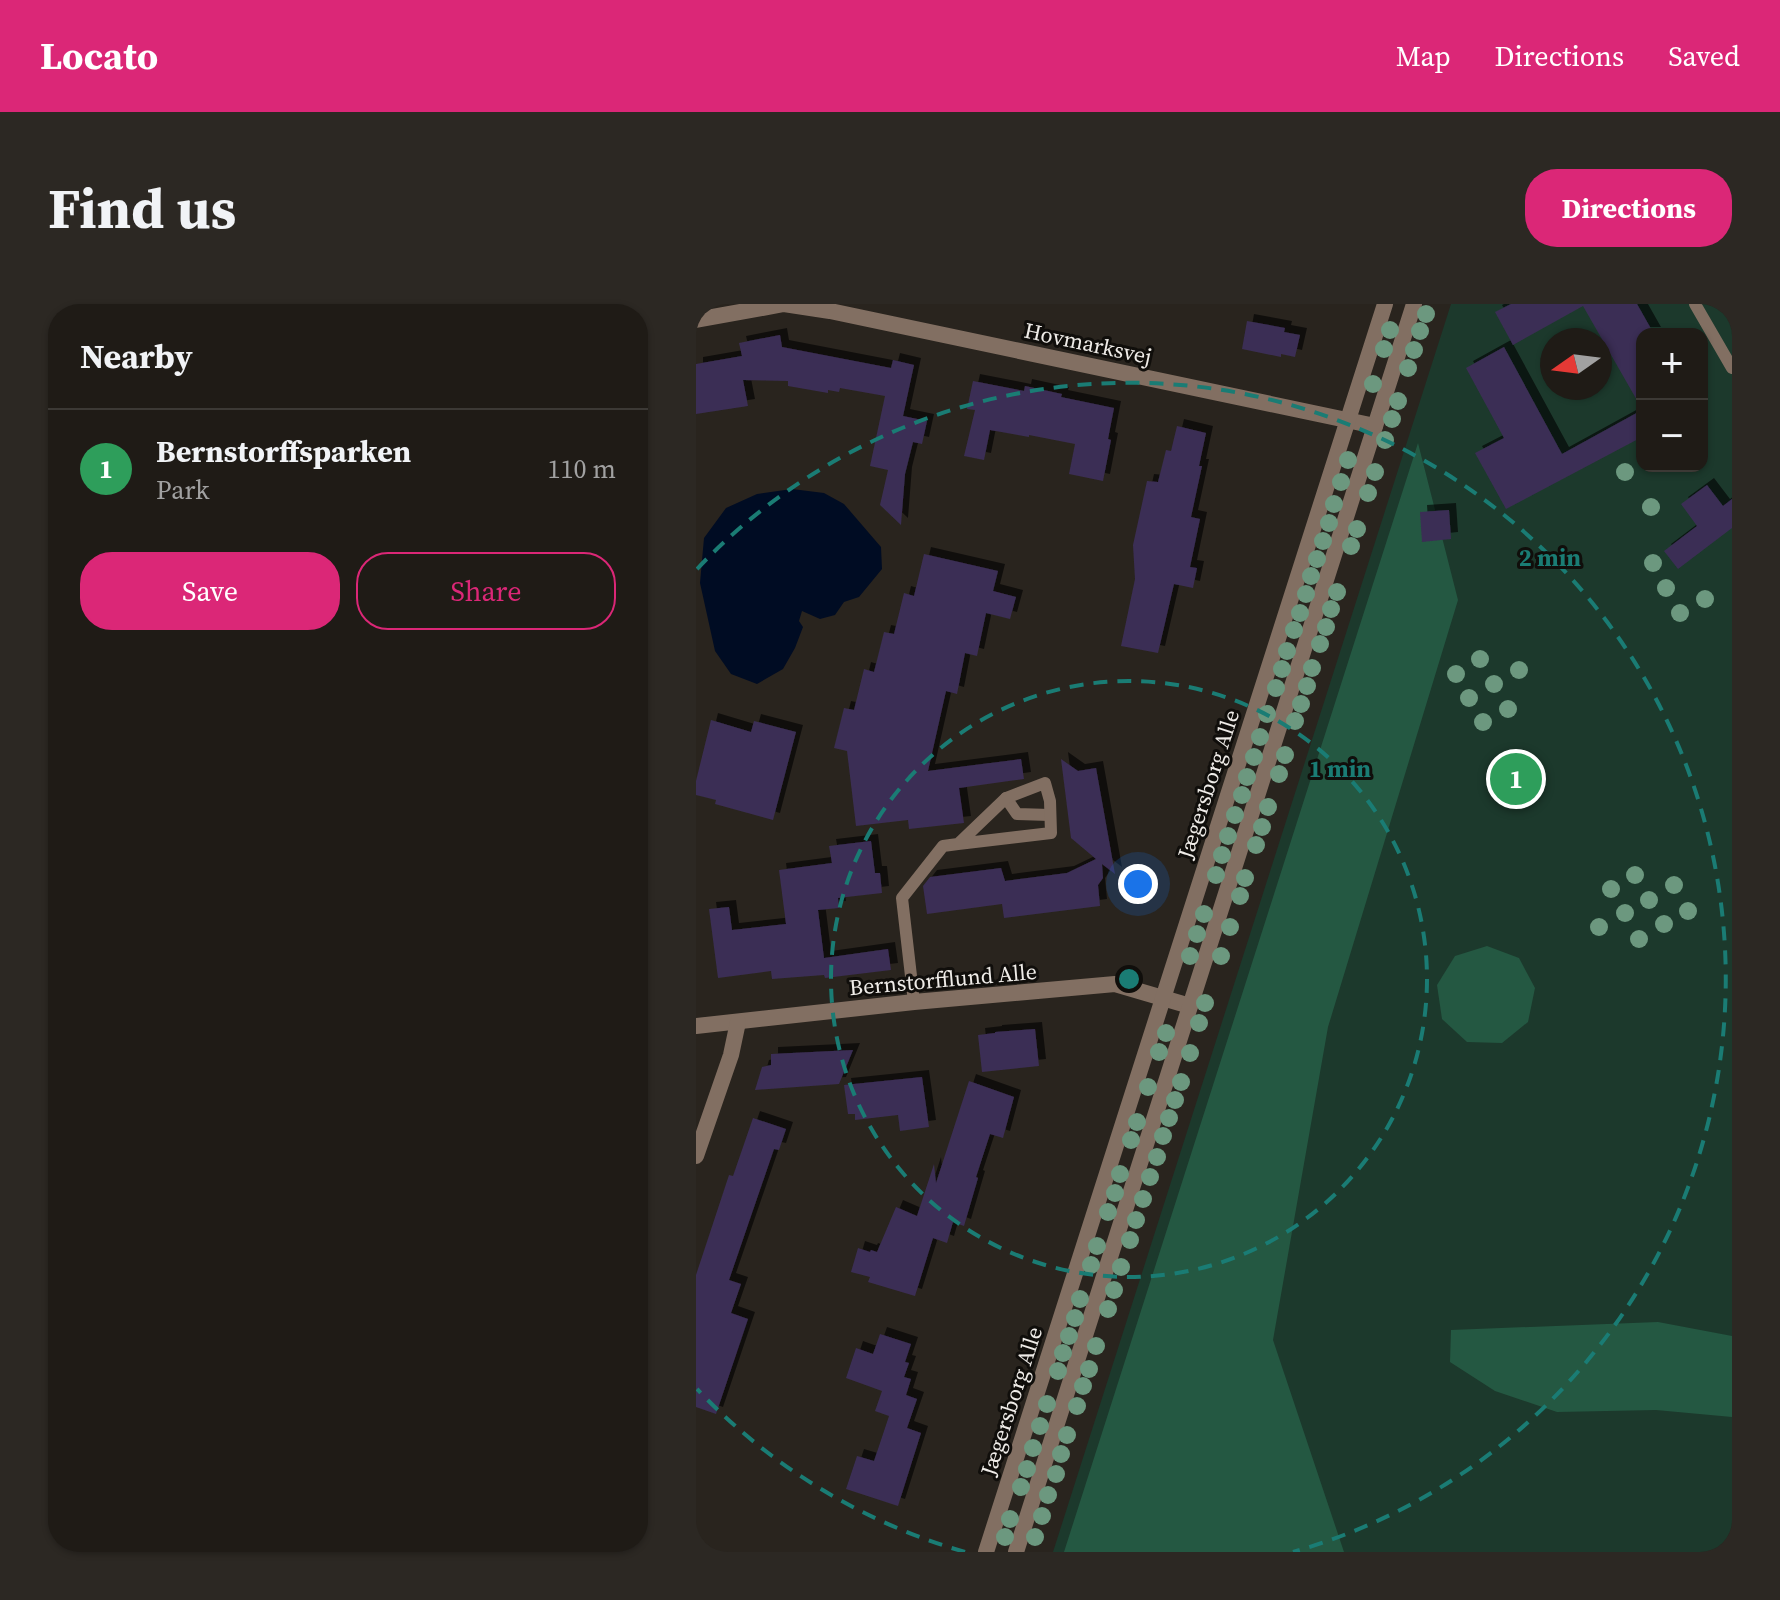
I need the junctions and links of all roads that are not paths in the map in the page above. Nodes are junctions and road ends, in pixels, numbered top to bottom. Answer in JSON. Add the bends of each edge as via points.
{"nodes":[{"id":1,"x":1385,"y":304,"type":"edge"},
{"id":2,"x":1414,"y":304,"type":"edge"},
{"id":3,"x":1695,"y":304,"type":"edge"},
{"id":4,"x":696,"y":320,"type":"edge"},
{"id":5,"x":1732,"y":368,"type":"edge"},
{"id":6,"x":1347,"y":420,"type":"junction"},
{"id":7,"x":1375,"y":426,"type":"junction"},
{"id":8,"x":1006,"y":798,"type":"junction"},
{"id":9,"x":1050,"y":815,"type":"junction"},
{"id":10,"x":958,"y":844,"type":"junction"},
{"id":11,"x":1163,"y":997,"type":"junction"},
{"id":12,"x":914,"y":1002,"type":"junction"},
{"id":13,"x":1190,"y":1006,"type":"junction"},
{"id":14,"x":738,"y":1022,"type":"junction"},
{"id":15,"x":696,"y":1026,"type":"edge"},
{"id":16,"x":696,"y":1156,"type":"edge"},
{"id":17,"x":986,"y":1552,"type":"edge"},
{"id":18,"x":1016,"y":1552,"type":"edge"}],
"edges":[{"from":1,"to":6,"type":"street","name":"Jægersborg Alle"},
{"from":2,"to":7,"type":"street"},
{"from":3,"to":5,"type":"lane"},
{"from":4,"to":6,"type":"street","name":"Hovmarksvej","via":[[784,304]]},
{"from":6,"to":7,"type":"street","name":"Hovmarksvej"},
{"from":6,"to":11,"type":"street","name":"Jægersborg Alle"},
{"from":7,"to":13,"type":"street"},
{"from":8,"to":9,"type":"lane","via":[[1017,814]]},
{"from":8,"to":9,"type":"lane","via":[[1045,783]]},
{"from":8,"to":10,"type":"lane"},
{"from":9,"to":10,"type":"lane","via":[[1051,833]]},
{"from":10,"to":12,"type":"lane","via":[[943,846],[902,898]]},
{"from":11,"to":12,"type":"street","name":"Bernstorfflund Alle","via":[[1115,984]]},
{"from":11,"to":13,"type":"street","name":"Bernstorfflund Alle"},
{"from":11,"to":17,"type":"street","name":"Jægersborg Alle"},
{"from":12,"to":14,"type":"street","name":"Bernstorfflund Alle"},
{"from":13,"to":18,"type":"street"},
{"from":14,"to":15,"type":"street","name":"Bernstorfflund Alle"},
{"from":14,"to":16,"type":"street"}]}
